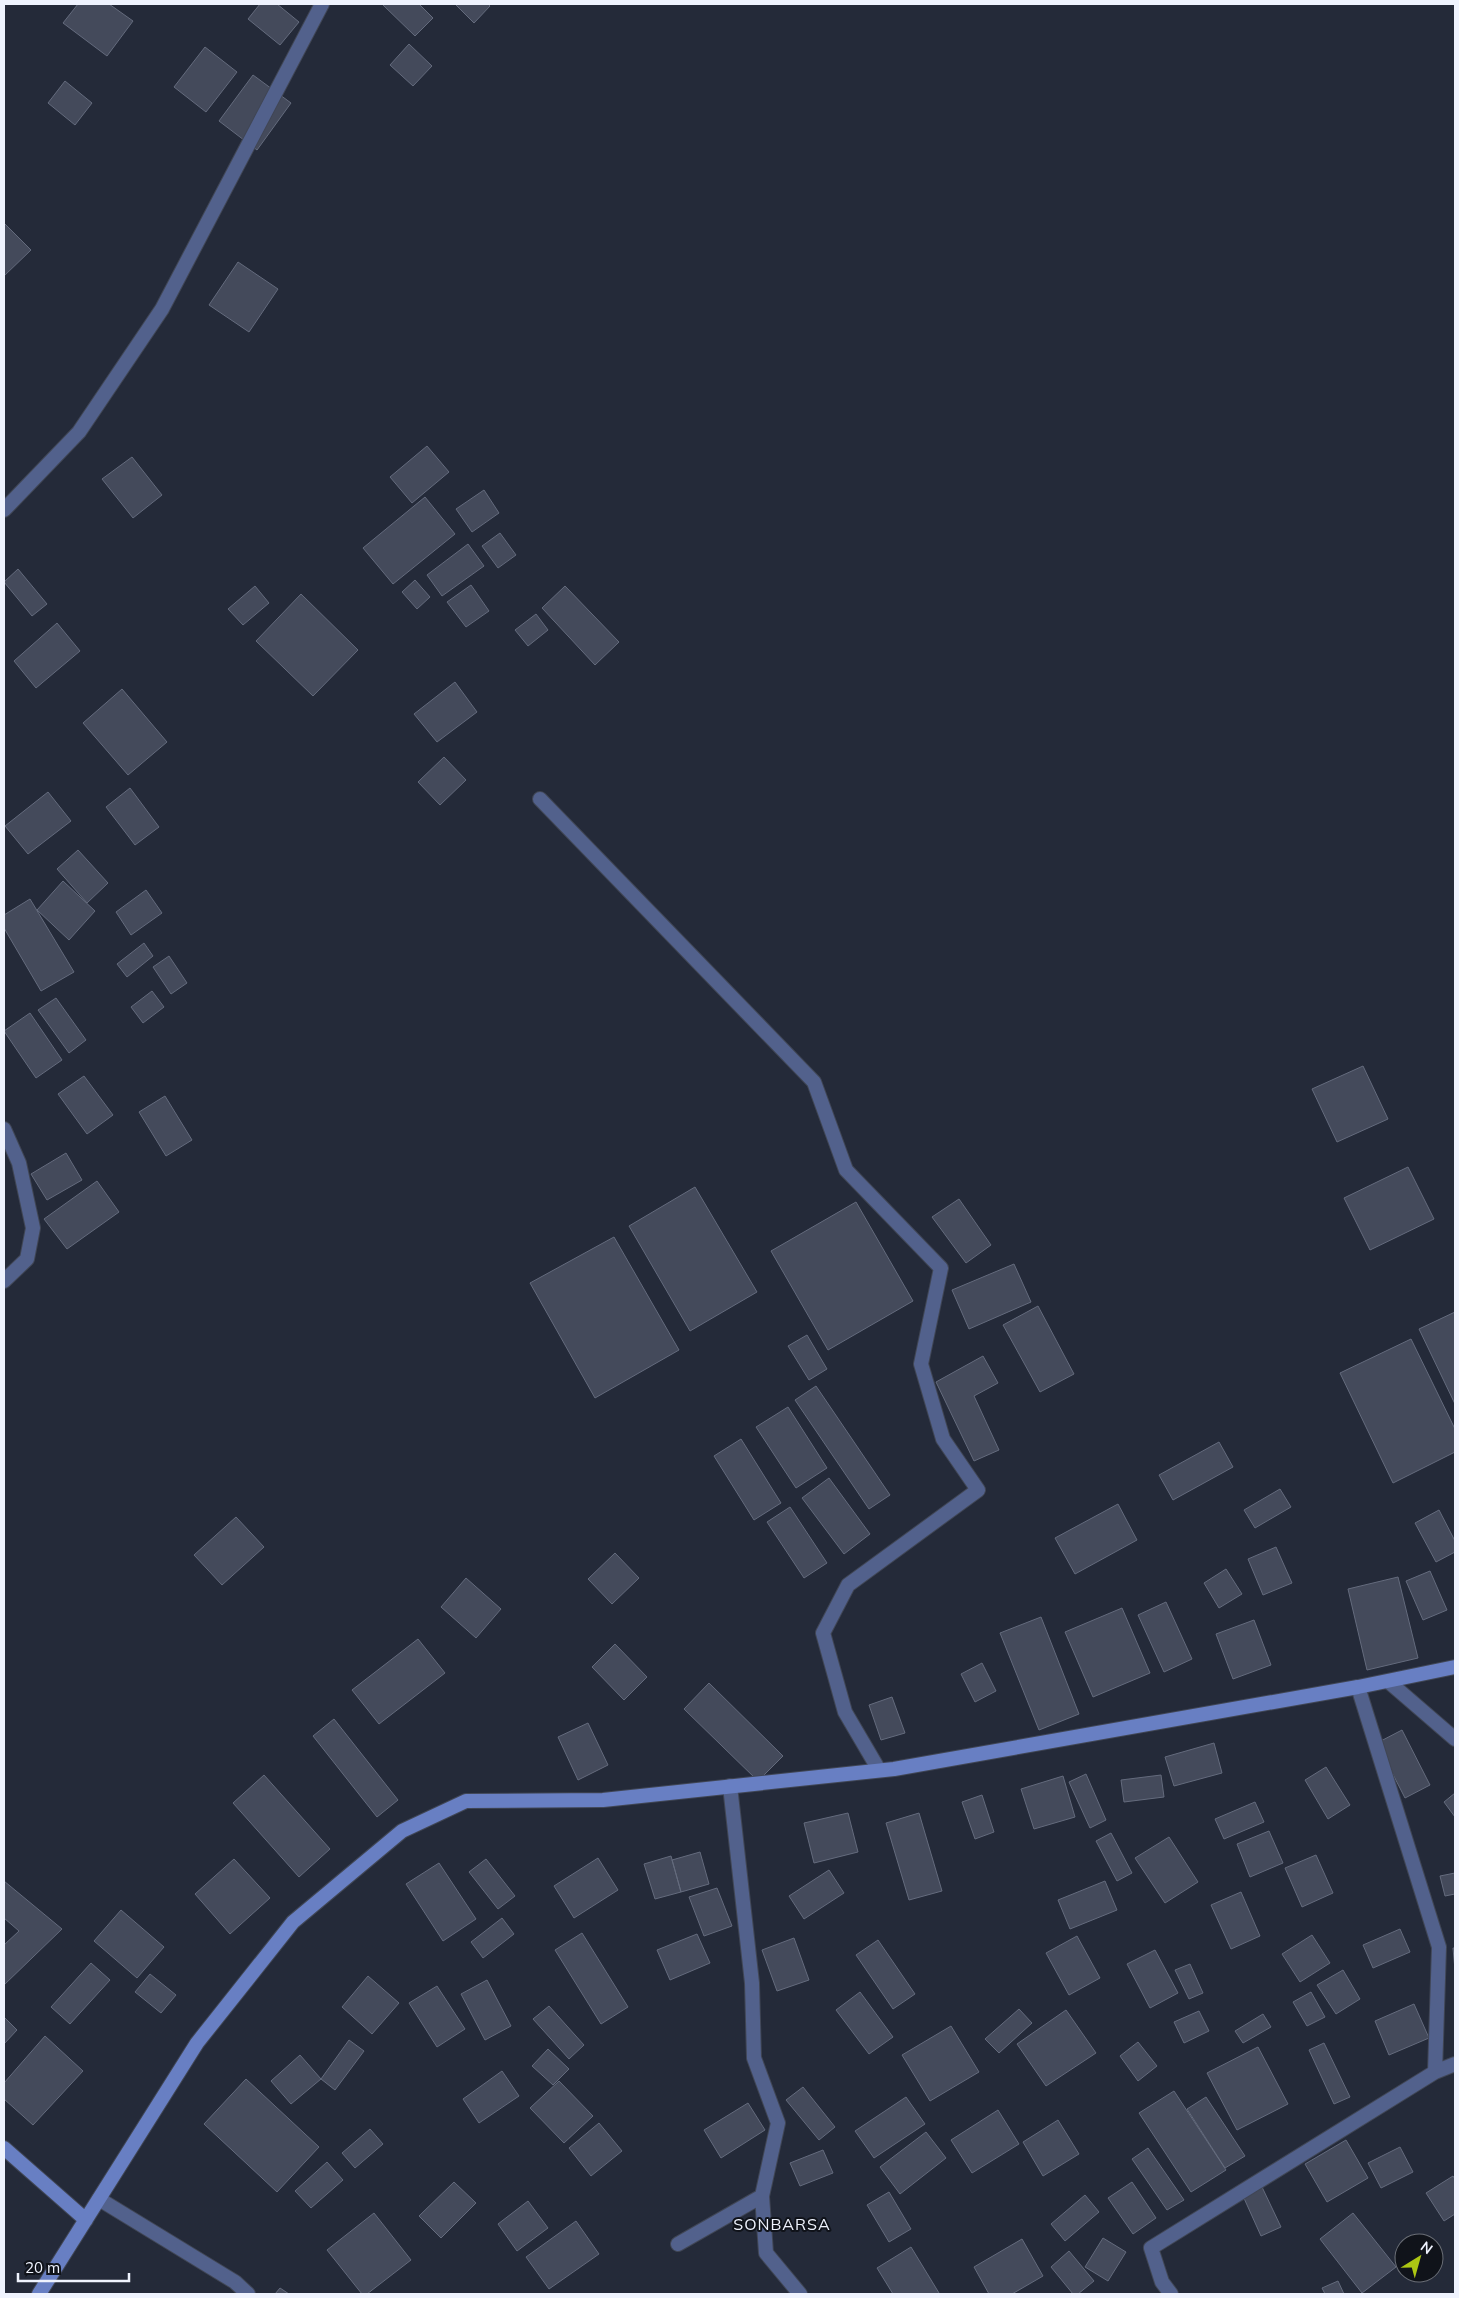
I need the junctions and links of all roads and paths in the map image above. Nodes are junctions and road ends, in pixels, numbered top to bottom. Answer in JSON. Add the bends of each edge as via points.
{"nodes":[{"id":1,"x":322,"y":4,"type":"edge"},
{"id":2,"x":4,"y":510,"type":"edge"},
{"id":3,"x":540,"y":799,"type":"dead end"},
{"id":4,"x":4,"y":1129,"type":"edge"},
{"id":5,"x":4,"y":1281,"type":"edge"},
{"id":6,"x":1455,"y":1667,"type":"edge"},
{"id":7,"x":1389,"y":1682,"type":"junction"},
{"id":8,"x":1358,"y":1688,"type":"junction"},
{"id":9,"x":1455,"y":1739,"type":"edge"},
{"id":10,"x":880,"y":1770,"type":"junction"},
{"id":11,"x":730,"y":1786,"type":"junction"},
{"id":12,"x":1455,"y":2064,"type":"edge"},
{"id":13,"x":1435,"y":2072,"type":"junction"},
{"id":14,"x":4,"y":2148,"type":"edge"},
{"id":15,"x":762,"y":2196,"type":"junction"},
{"id":16,"x":99,"y":2198,"type":"junction"},
{"id":17,"x":86,"y":2220,"type":"junction"},
{"id":18,"x":678,"y":2244,"type":"dead end"},
{"id":19,"x":39,"y":2294,"type":"edge"},
{"id":20,"x":248,"y":2294,"type":"edge"},
{"id":21,"x":800,"y":2294,"type":"edge"},
{"id":22,"x":1171,"y":2294,"type":"edge"}],
"edges":[{"from":1,"to":2,"type":"street","via":[[162,309],[78,432]]},
{"from":3,"to":10,"type":"street","via":[[814,1082],[846,1170],[941,1268],[921,1364],[943,1439],[978,1490],[848,1585],[823,1633],[845,1712]]},
{"from":4,"to":5,"type":"street","via":[[19,1163],[33,1228],[27,1258]]},
{"from":6,"to":7,"type":"main road"},
{"from":7,"to":8,"type":"main road"},
{"from":7,"to":9,"type":"street"},
{"from":8,"to":10,"type":"main road"},
{"from":8,"to":13,"type":"street","via":[[1439,1947]]},
{"from":10,"to":11,"type":"main road"},
{"from":11,"to":15,"type":"street","via":[[752,1983],[754,2058],[778,2123]]},
{"from":11,"to":16,"type":"main road","via":[[603,1800],[466,1801],[402,1831],[293,1922],[197,2043]]},
{"from":12,"to":13,"type":"street"},
{"from":13,"to":22,"type":"street","via":[[1150,2248],[1162,2282]]},
{"from":14,"to":17,"type":"main road"},
{"from":15,"to":18,"type":"street"},
{"from":15,"to":21,"type":"street","via":[[766,2253]]},
{"from":16,"to":17,"type":"main road"},
{"from":16,"to":20,"type":"street","via":[[235,2282]]},
{"from":17,"to":19,"type":"main road"}]}
